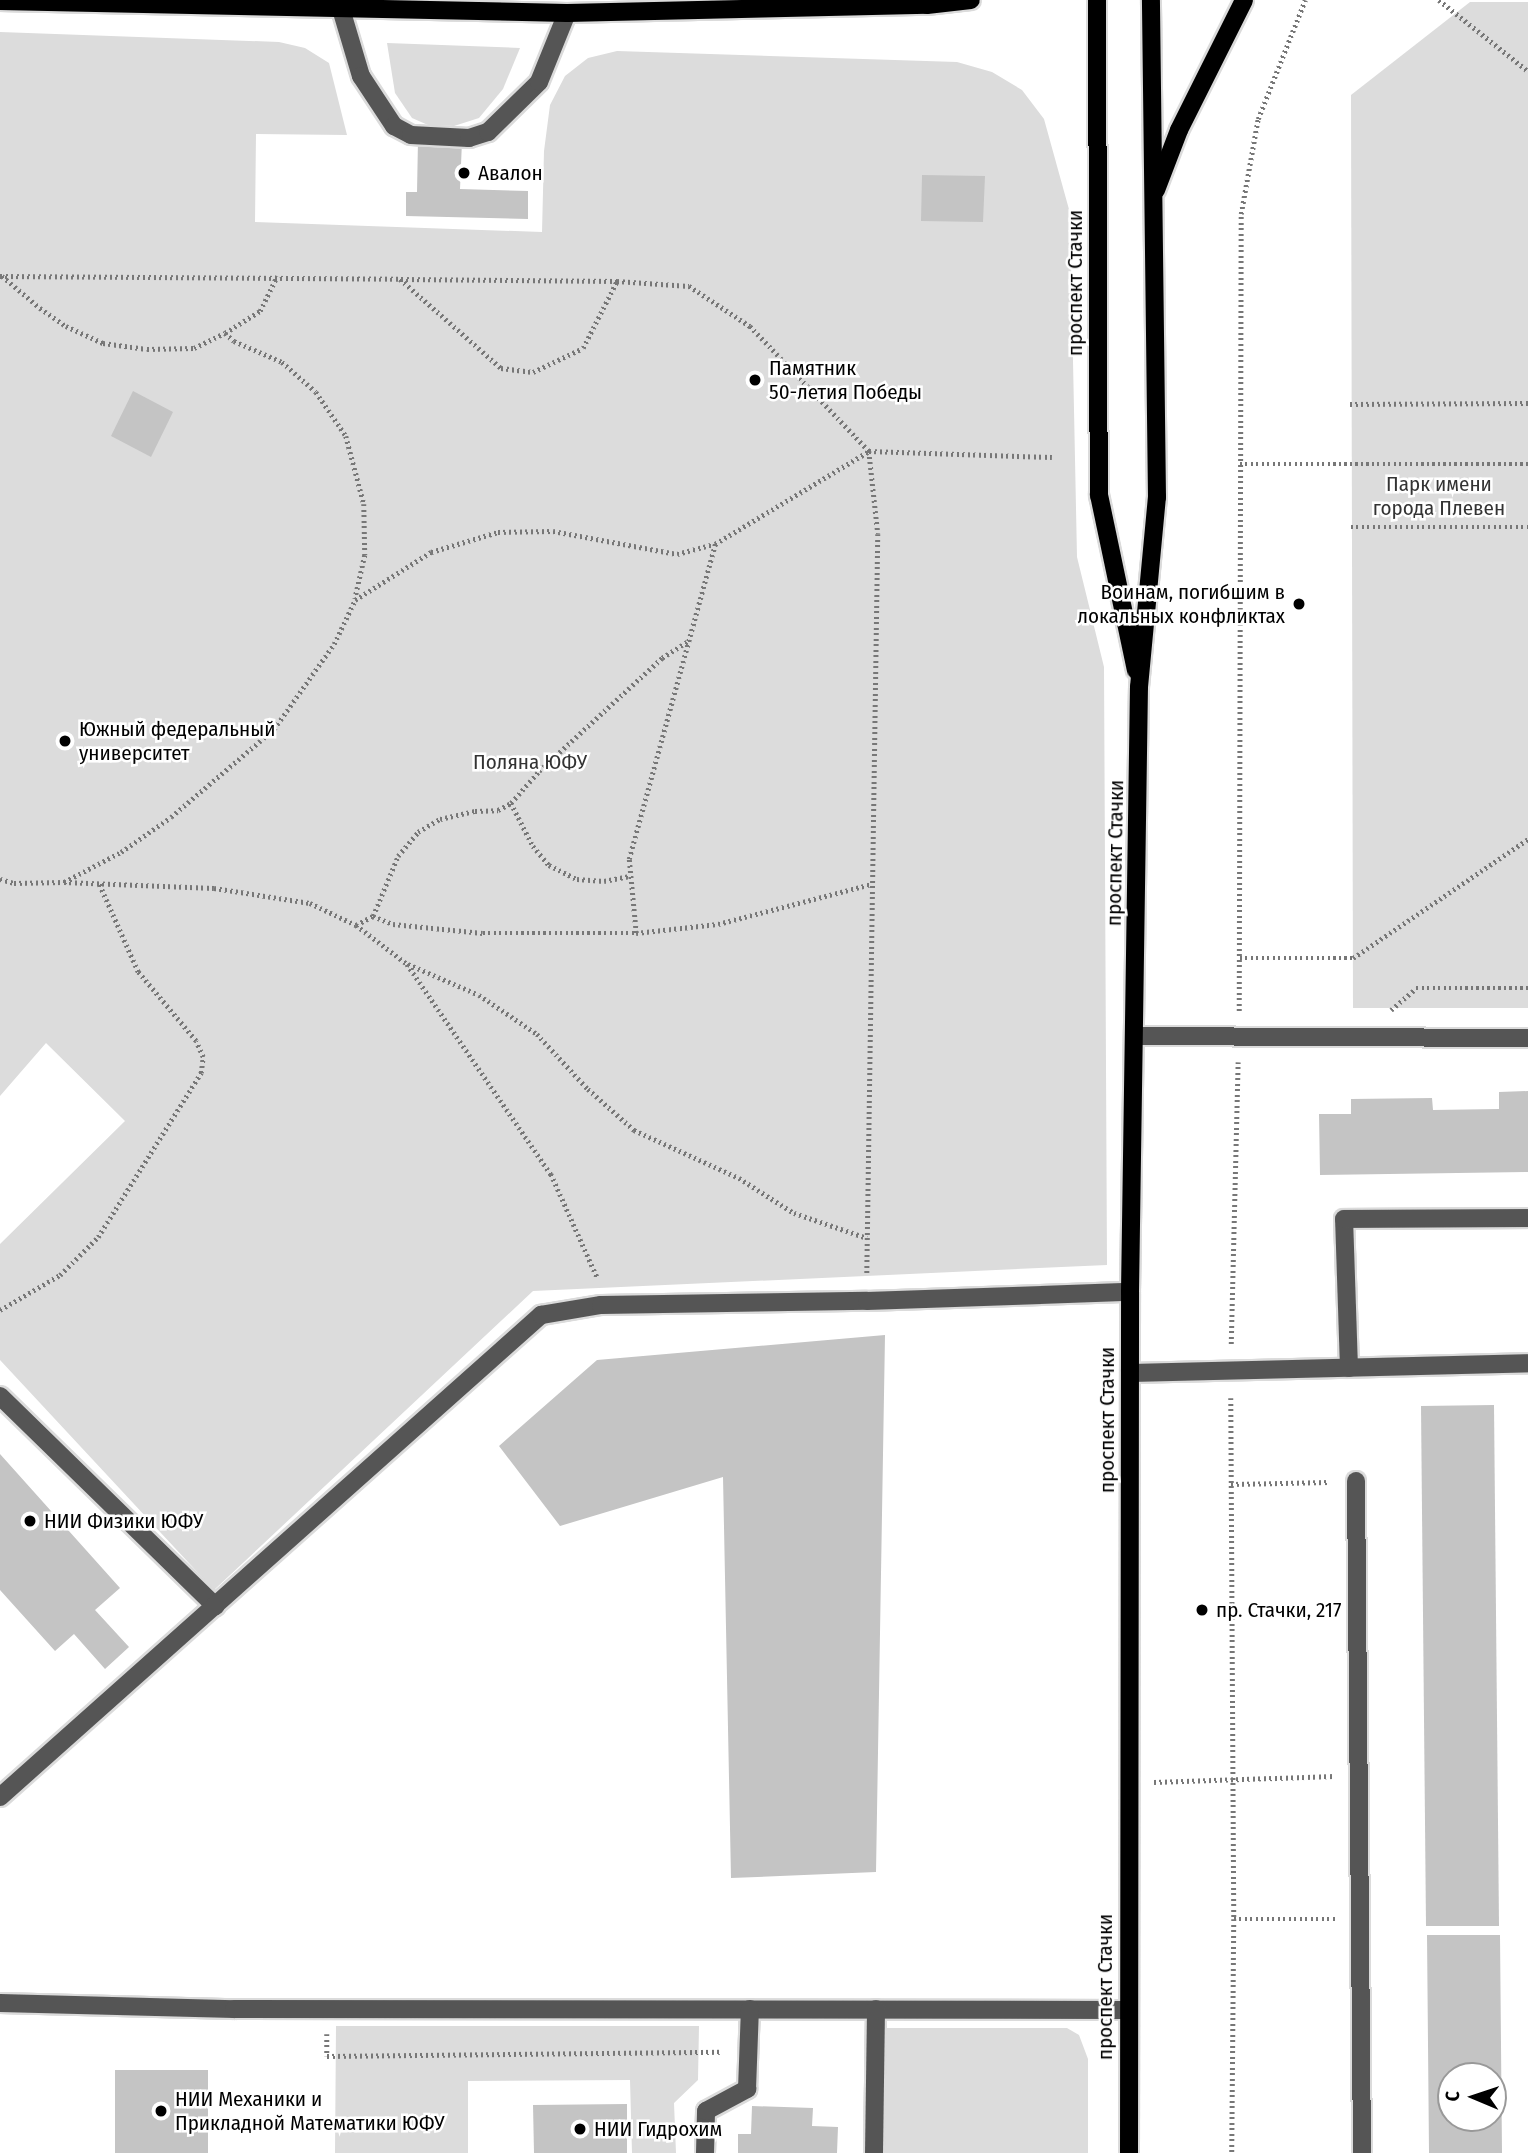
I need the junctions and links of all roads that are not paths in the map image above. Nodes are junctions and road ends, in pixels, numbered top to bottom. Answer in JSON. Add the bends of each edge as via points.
{"nodes":[{"id":1,"x":971,"y":0,"type":"edge"},
{"id":2,"x":1097,"y":0,"type":"edge"},
{"id":3,"x":1151,"y":0,"type":"edge"},
{"id":4,"x":1244,"y":0,"type":"edge"},
{"id":5,"x":0,"y":1,"type":"edge"},
{"id":6,"x":928,"y":2,"type":"edge"},
{"id":7,"x":341,"y":9,"type":"junction"},
{"id":8,"x":567,"y":13,"type":"junction"},
{"id":9,"x":1153,"y":200,"type":"junction"},
{"id":10,"x":1139,"y":688,"type":"junction"},
{"id":11,"x":1136,"y":1036,"type":"junction"},
{"id":12,"x":1528,"y":1038,"type":"edge"},
{"id":13,"x":1528,"y":1218,"type":"edge"},
{"id":14,"x":1130,"y":1292,"type":"junction"},
{"id":15,"x":1528,"y":1363,"type":"edge"},
{"id":16,"x":1349,"y":1368,"type":"junction"},
{"id":17,"x":1130,"y":1373,"type":"junction"},
{"id":18,"x":0,"y":1396,"type":"edge"},
{"id":19,"x":1356,"y":1481,"type":"road end"},
{"id":20,"x":215,"y":1606,"type":"junction"},
{"id":21,"x":0,"y":1797,"type":"edge"},
{"id":22,"x":0,"y":2003,"type":"edge"},
{"id":23,"x":750,"y":2008,"type":"junction"},
{"id":24,"x":876,"y":2009,"type":"junction"},
{"id":25,"x":1127,"y":2010,"type":"junction"},
{"id":26,"x":705,"y":2153,"type":"edge"},
{"id":27,"x":873,"y":2153,"type":"edge"},
{"id":28,"x":1129,"y":2153,"type":"edge"},
{"id":29,"x":1362,"y":2153,"type":"edge"}],
"edges":[{"from":1,"to":6,"type":"main road"},
{"from":2,"to":10,"type":"main road","name":"проспект Стачки","via":[[1099,495]]},
{"from":3,"to":9,"type":"main road","name":"проспект Стачки"},
{"from":4,"to":9,"type":"main road","via":[[1179,130]]},
{"from":5,"to":7,"type":"main road"},
{"from":6,"to":8,"type":"main road"},
{"from":7,"to":8,"type":"main road"},
{"from":7,"to":8,"type":"lane","via":[[360,76],[394,126],[411,135],[469,138],[488,132],[539,82]]},
{"from":9,"to":10,"type":"main road","name":"проспект Стачки","via":[[1157,497]]},
{"from":10,"to":11,"type":"main road","name":"проспект Стачки"},
{"from":11,"to":12,"type":"lane"},
{"from":11,"to":14,"type":"main road","name":"проспект Стачки"},
{"from":13,"to":16,"type":"lane","via":[[1344,1219]]},
{"from":14,"to":17,"type":"main road","name":"проспект Стачки"},
{"from":14,"to":20,"type":"lane","via":[[601,1305],[541,1315]]},
{"from":15,"to":16,"type":"lane"},
{"from":16,"to":17,"type":"lane"},
{"from":17,"to":25,"type":"main road","name":"проспект Стачки"},
{"from":18,"to":20,"type":"lane"},
{"from":19,"to":29,"type":"lane"},
{"from":20,"to":21,"type":"lane"},
{"from":22,"to":23,"type":"lane","via":[[328,2009]]},
{"from":23,"to":24,"type":"lane"},
{"from":23,"to":26,"type":"lane","via":[[747,2089],[706,2111]]},
{"from":24,"to":25,"type":"lane"},
{"from":24,"to":27,"type":"lane"},
{"from":25,"to":28,"type":"main road","name":"проспект Стачки"}]}
